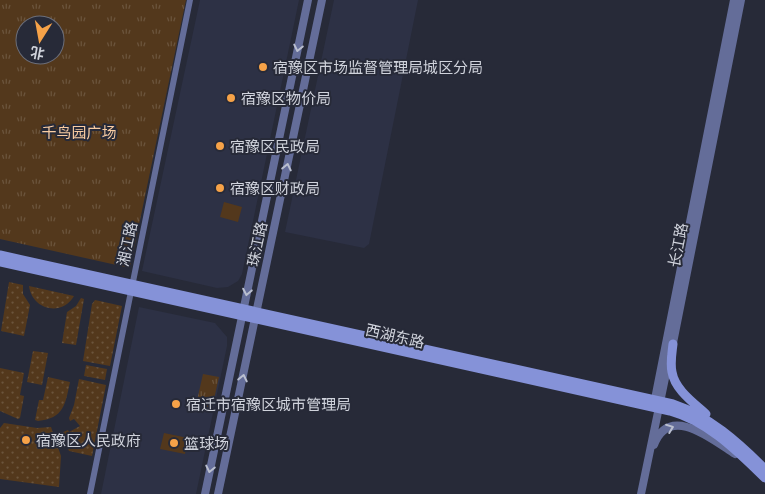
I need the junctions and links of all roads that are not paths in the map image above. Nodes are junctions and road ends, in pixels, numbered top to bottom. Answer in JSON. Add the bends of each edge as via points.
{"nodes":[{"id":1,"x":190,"y":0,"type":"edge"},
{"id":2,"x":308,"y":0,"type":"edge"},
{"id":3,"x":322,"y":0,"type":"edge"},
{"id":4,"x":734,"y":0,"type":"edge"},
{"id":5,"x":741,"y":0,"type":"edge"},
{"id":6,"x":0,"y":255,"type":"edge"},
{"id":7,"x":0,"y":262,"type":"edge"},
{"id":8,"x":131,"y":289,"type":"junction"},
{"id":9,"x":243,"y":313,"type":"junction"},
{"id":10,"x":256,"y":316,"type":"junction"},
{"id":11,"x":673,"y":344,"type":"junction"},
{"id":12,"x":657,"y":404,"type":"junction"},
{"id":13,"x":744,"y":448,"type":"junction"},
{"id":14,"x":749,"y":463,"type":"junction"},
{"id":15,"x":646,"y":468,"type":"junction"},
{"id":16,"x":765,"y":469,"type":"edge"},
{"id":17,"x":765,"y":478,"type":"edge"},
{"id":18,"x":90,"y":494,"type":"edge"},
{"id":19,"x":205,"y":494,"type":"edge"},
{"id":20,"x":218,"y":494,"type":"edge"},
{"id":21,"x":635,"y":494,"type":"edge"},
{"id":22,"x":640,"y":494,"type":"edge"}],
"edges":[{"from":1,"to":8,"type":"street","name":"湘江路"},
{"from":2,"to":9,"type":"street","name":"珠江路","one_way":true},
{"from":10,"to":3,"type":"street","name":"珠江路","one_way":true},
{"from":4,"to":12,"type":"street","name":"长江路"},
{"from":5,"to":11,"type":"street","name":"长江路"},
{"from":6,"to":8,"type":"main road","name":"西湖东路"},
{"from":7,"to":8,"type":"main road","name":"西湖东路"},
{"from":8,"to":9,"type":"main road","name":"西湖东路"},
{"from":8,"to":18,"type":"street","name":"湘江路"},
{"from":9,"to":10,"type":"main road","name":"西湖东路"},
{"from":9,"to":19,"type":"street","name":"珠江路","one_way":true},
{"from":10,"to":12,"type":"main road","name":"西湖东路"},
{"from":20,"to":10,"type":"street","name":"珠江路","one_way":true},
{"from":11,"to":12,"type":"street","name":"长江路"},
{"from":11,"to":13,"type":"main road","via":[[671,370],[685,396]]},
{"from":12,"to":13,"type":"main road","name":"西湖东路","via":[[698,414]]},
{"from":12,"to":14,"type":"main road","name":"西湖东路","via":[[699,422]]},
{"from":12,"to":15,"type":"street","name":"长江路"},
{"from":12,"to":21,"type":"street","name":"长江路"},
{"from":13,"to":16,"type":"main road","name":"西湖东路"},
{"from":15,"to":14,"type":"street","one_way":true,"via":[[658,435],[674,426],[695,429]]},
{"from":14,"to":17,"type":"main road","name":"西湖东路"},
{"from":15,"to":22,"type":"street","name":"长江路"}]}
